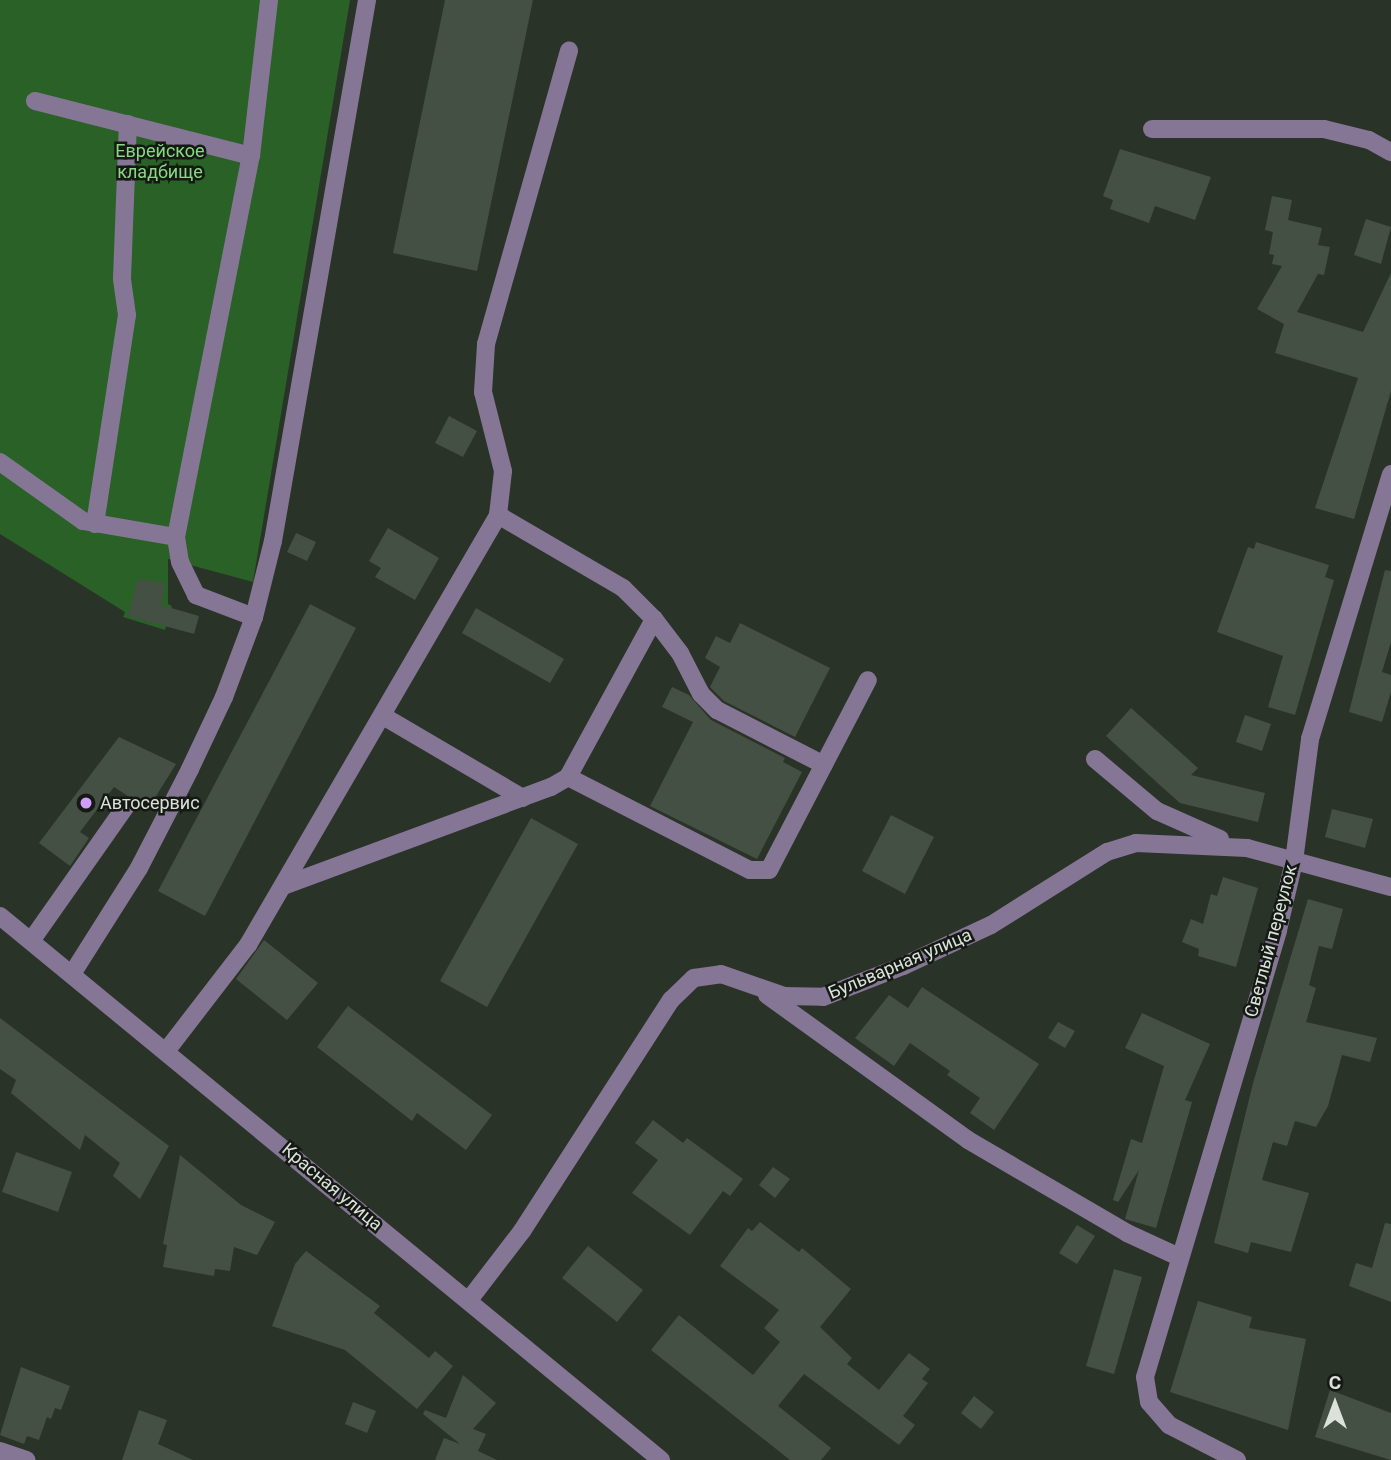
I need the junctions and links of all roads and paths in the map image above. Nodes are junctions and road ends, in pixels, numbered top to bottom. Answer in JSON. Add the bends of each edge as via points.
{"nodes":[{"id":1,"x":270,"y":0,"type":"edge"},
{"id":2,"x":367,"y":0,"type":"edge"},
{"id":3,"x":569,"y":51,"type":"dead end"},
{"id":4,"x":34,"y":101,"type":"dead end"},
{"id":5,"x":128,"y":124,"type":"junction"},
{"id":6,"x":1152,"y":129,"type":"dead end"},
{"id":7,"x":1391,"y":152,"type":"edge"},
{"id":8,"x":251,"y":156,"type":"junction"},
{"id":9,"x":0,"y":462,"type":"edge"},
{"id":10,"x":1391,"y":474,"type":"edge"},
{"id":11,"x":498,"y":515,"type":"junction"},
{"id":12,"x":95,"y":524,"type":"junction"},
{"id":13,"x":176,"y":537,"type":"junction"},
{"id":14,"x":254,"y":617,"type":"junction"},
{"id":15,"x":654,"y":619,"type":"junction"},
{"id":16,"x":868,"y":680,"type":"dead end"},
{"id":17,"x":383,"y":716,"type":"junction"},
{"id":18,"x":1096,"y":760,"type":"dead end"},
{"id":19,"x":824,"y":765,"type":"junction"},
{"id":20,"x":568,"y":777,"type":"junction"},
{"id":21,"x":523,"y":798,"type":"junction"},
{"id":22,"x":126,"y":806,"type":"dead end"},
{"id":23,"x":1247,"y":848,"type":"junction"},
{"id":24,"x":1294,"y":861,"type":"junction"},
{"id":25,"x":283,"y":886,"type":"junction"},
{"id":26,"x":1391,"y":887,"type":"edge"},
{"id":27,"x":0,"y":916,"type":"edge"},
{"id":28,"x":31,"y":941,"type":"junction"},
{"id":29,"x":72,"y":974,"type":"junction"},
{"id":30,"x":758,"y":988,"type":"junction"},
{"id":31,"x":167,"y":1050,"type":"junction"},
{"id":32,"x":1177,"y":1256,"type":"junction"},
{"id":33,"x":469,"y":1300,"type":"junction"},
{"id":34,"x":0,"y":1451,"type":"edge"},
{"id":35,"x":26,"y":1460,"type":"edge"},
{"id":36,"x":662,"y":1460,"type":"edge"},
{"id":37,"x":1237,"y":1460,"type":"edge"}],
"edges":[{"from":1,"to":8,"type":"street"},
{"from":2,"to":14,"type":"street","via":[[273,541]]},
{"from":3,"to":11,"type":"street","via":[[485,344],[483,392],[503,471]]},
{"from":4,"to":5,"type":"street"},
{"from":5,"to":8,"type":"street"},
{"from":5,"to":12,"type":"street","via":[[122,278],[127,314]]},
{"from":6,"to":7,"type":"street","via":[[1324,129],[1356,135]]},
{"from":8,"to":13,"type":"street"},
{"from":9,"to":12,"type":"street","via":[[72,516]]},
{"from":10,"to":24,"type":"street","name":"Светлый переулок","via":[[1310,739]]},
{"from":11,"to":15,"type":"street","via":[[623,588]]},
{"from":11,"to":17,"type":"street"},
{"from":12,"to":13,"type":"street"},
{"from":13,"to":14,"type":"street","via":[[180,562],[196,595]]},
{"from":14,"to":29,"type":"street","via":[[224,697],[184,781],[132,880]]},
{"from":15,"to":19,"type":"street","via":[[680,653],[701,694],[717,710]]},
{"from":15,"to":20,"type":"street"},
{"from":16,"to":19,"type":"street"},
{"from":17,"to":21,"type":"street"},
{"from":17,"to":25,"type":"street"},
{"from":18,"to":23,"type":"street","via":[[1170,819]]},
{"from":19,"to":20,"type":"street","via":[[775,863],[760,872]]},
{"from":20,"to":21,"type":"street"},
{"from":21,"to":25,"type":"street"},
{"from":22,"to":28,"type":"street"},
{"from":23,"to":24,"type":"street","name":"Бульварная улица"},
{"from":23,"to":30,"type":"street","name":"Бульварная улица","via":[[1154,841],[1122,846],[991,925],[841,991],[805,998]]},
{"from":24,"to":26,"type":"street","name":"Бульварная улица"},
{"from":24,"to":32,"type":"street","name":"Светлый переулок","via":[[1278,930]]},
{"from":25,"to":31,"type":"street","via":[[248,945]]},
{"from":27,"to":28,"type":"street","name":"Красная улица"},
{"from":28,"to":29,"type":"street","name":"Красная улица"},
{"from":29,"to":31,"type":"street","name":"Красная улица"},
{"from":30,"to":32,"type":"street","via":[[968,1140],[1127,1233]]},
{"from":30,"to":33,"type":"street","name":"Бульварная улица","via":[[721,974],[694,978],[681,987],[522,1231]]},
{"from":31,"to":33,"type":"street","name":"Красная улица"},
{"from":32,"to":37,"type":"street","name":"Светлый переулок","via":[[1147,1364],[1145,1390],[1161,1417],[1184,1436]]},
{"from":33,"to":36,"type":"street","name":"Красная улица"},
{"from":34,"to":35,"type":"street"}]}
